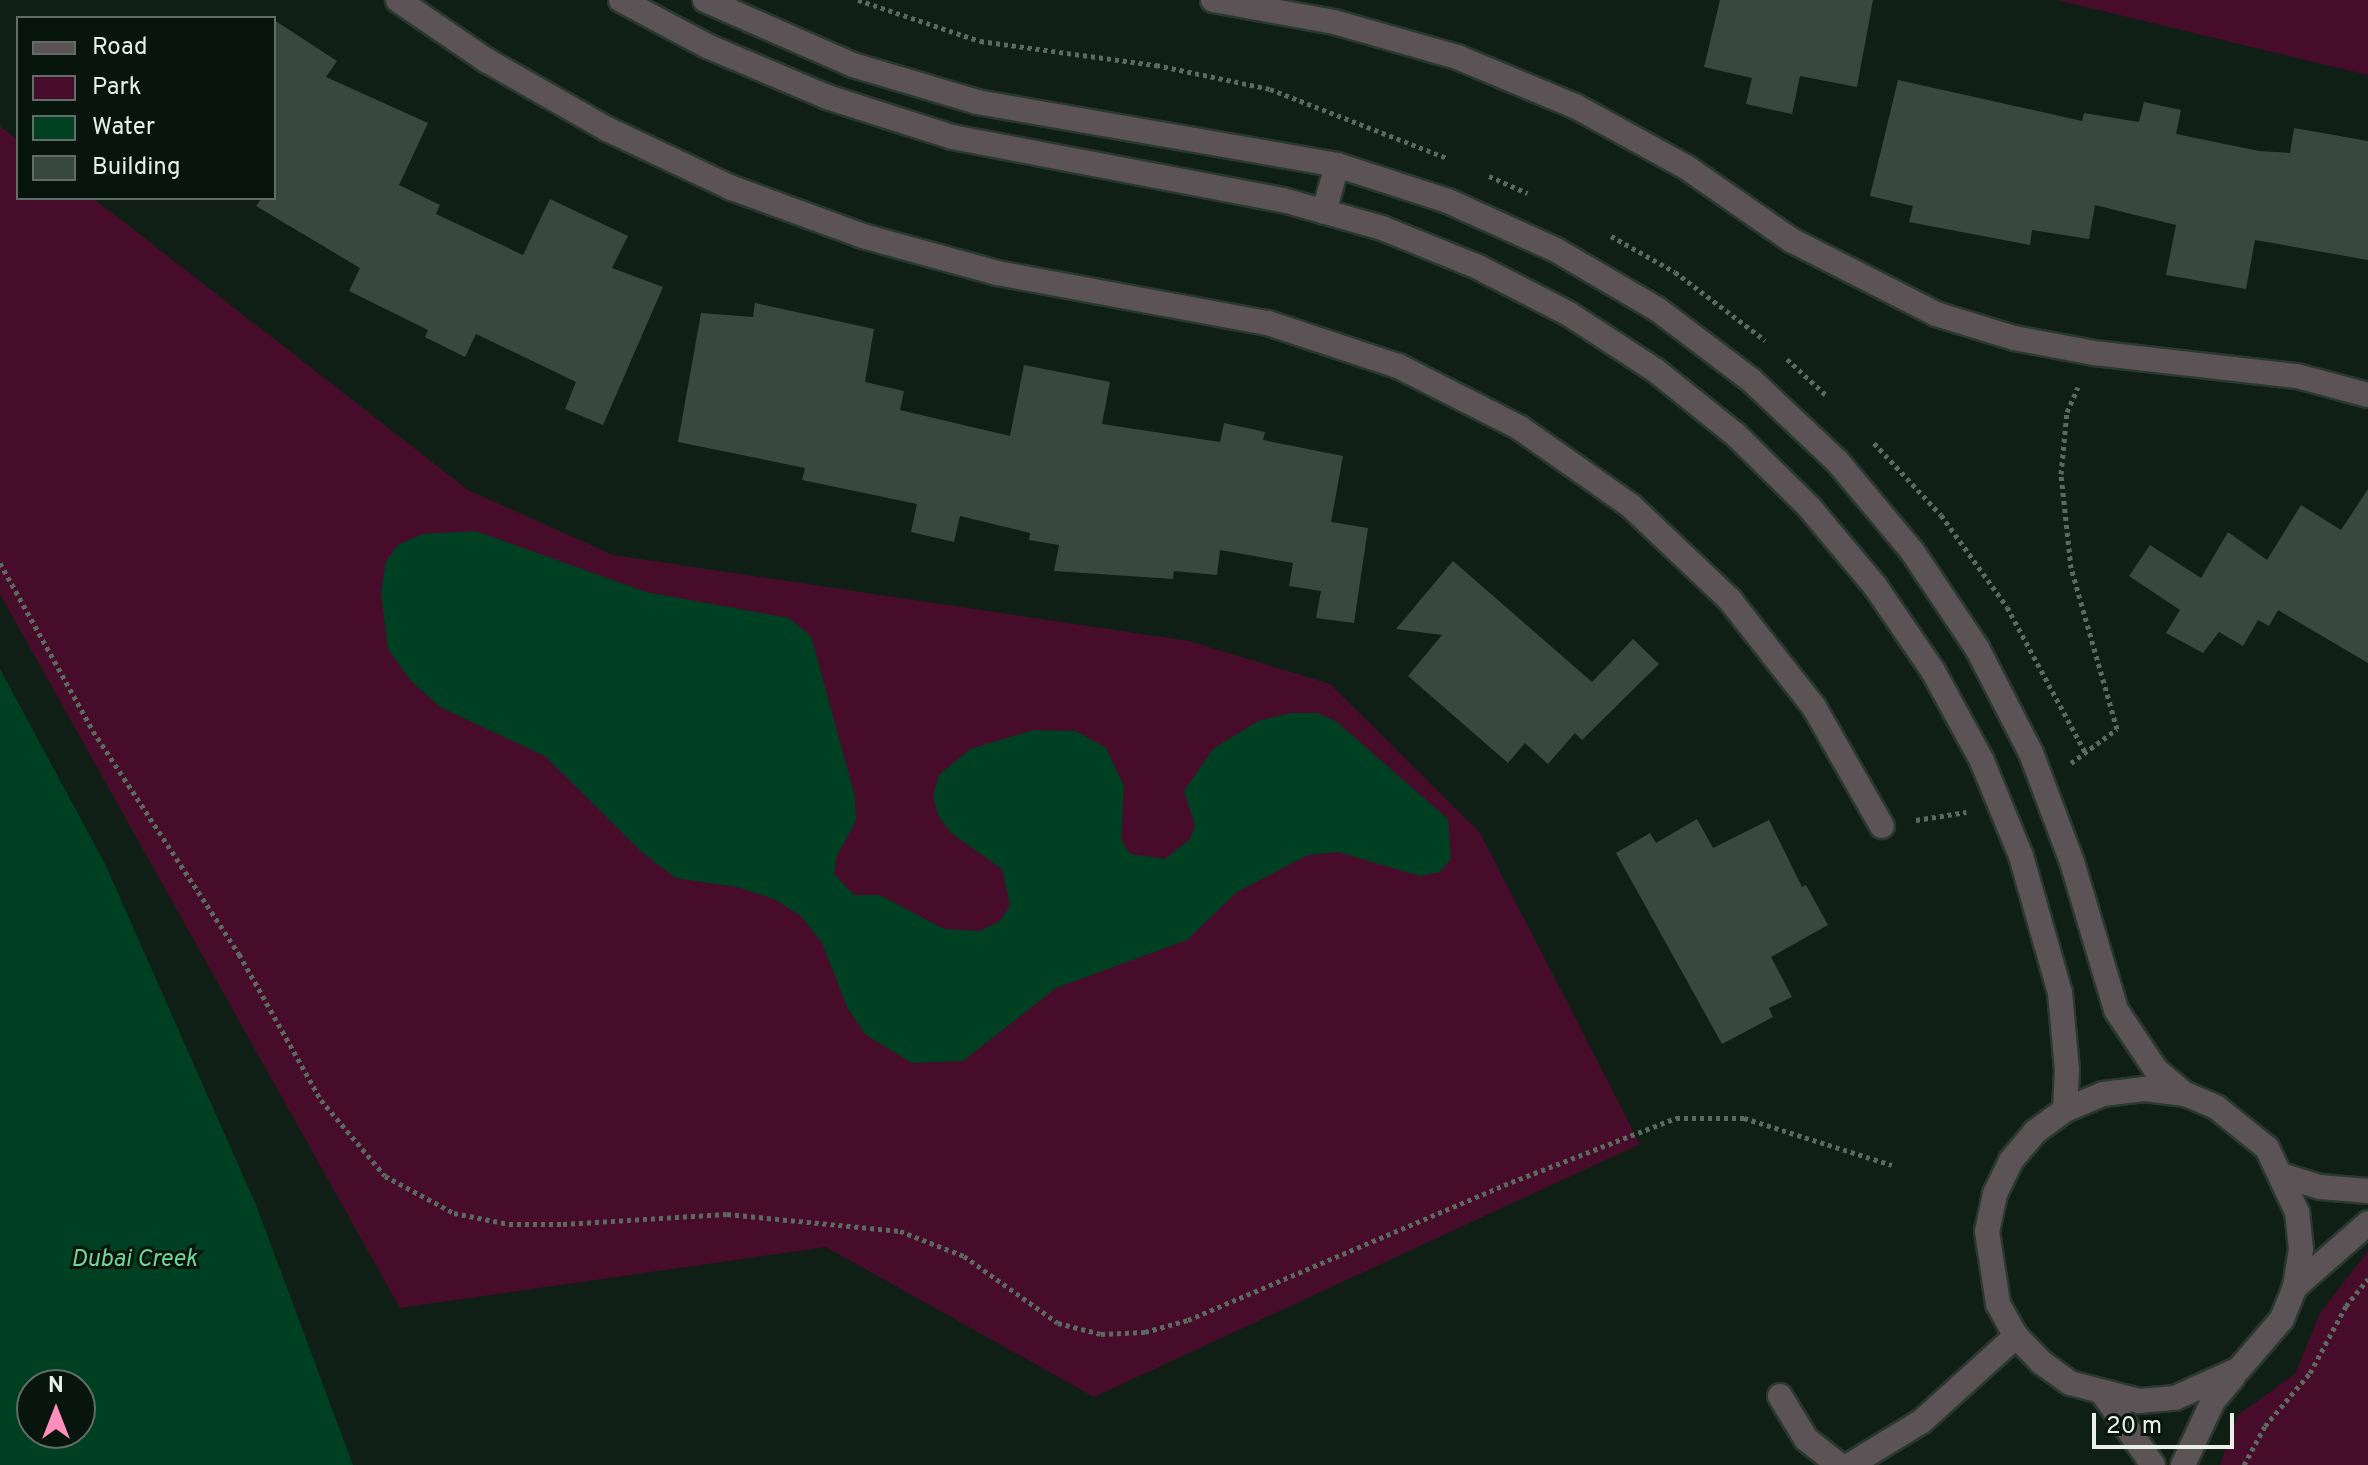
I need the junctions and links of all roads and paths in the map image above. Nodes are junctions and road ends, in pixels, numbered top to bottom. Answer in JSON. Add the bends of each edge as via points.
{"nodes":[{"id":1,"x":398,"y":0,"type":"edge"},
{"id":2,"x":621,"y":0,"type":"edge"},
{"id":3,"x":705,"y":0,"type":"edge"},
{"id":4,"x":1213,"y":0,"type":"edge"},
{"id":5,"x":1337,"y":165,"type":"junction"},
{"id":6,"x":1324,"y":212,"type":"junction"},
{"id":7,"x":2094,"y":353,"type":"junction"},
{"id":8,"x":2368,"y":395,"type":"edge"},
{"id":9,"x":0,"y":563,"type":"edge"},
{"id":10,"x":2041,"y":780,"type":"junction"},
{"id":11,"x":2001,"y":806,"type":"junction"},
{"id":12,"x":1882,"y":826,"type":"joint"},
{"id":13,"x":2185,"y":1094,"type":"junction"},
{"id":14,"x":2065,"y":1110,"type":"junction"},
{"id":15,"x":1892,"y":1165,"type":"dead end"},
{"id":16,"x":2284,"y":1176,"type":"junction"},
{"id":17,"x":2368,"y":1191,"type":"edge"},
{"id":18,"x":2368,"y":1223,"type":"edge"},
{"id":19,"x":2368,"y":1279,"type":"edge"},
{"id":20,"x":2295,"y":1287,"type":"junction"},
{"id":21,"x":2016,"y":1336,"type":"junction"},
{"id":22,"x":2239,"y":1369,"type":"junction"},
{"id":23,"x":2104,"y":1395,"type":"junction"},
{"id":24,"x":1780,"y":1396,"type":"dead end"},
{"id":25,"x":1839,"y":1465,"type":"edge"},
{"id":26,"x":1850,"y":1465,"type":"edge"},
{"id":27,"x":2153,"y":1465,"type":"edge"},
{"id":28,"x":2183,"y":1465,"type":"edge"},
{"id":29,"x":2244,"y":1465,"type":"edge"}],
"edges":[{"from":1,"to":12,"type":"lane","via":[[486,60],[607,129],[732,188],[863,236],[997,273],[1268,323],[1398,366],[1520,428],[1631,506],[1730,600],[1814,707]]},
{"from":2,"to":6,"type":"lane","via":[[707,46],[827,97],[952,137]]},
{"from":3,"to":5,"type":"lane","via":[[853,65],[977,102]]},
{"from":4,"to":7,"type":"lane","via":[[1334,22],[1457,57],[1575,106],[1672,159],[1791,240],[1862,280],[1936,314],[2014,338]]},
{"from":5,"to":6,"type":"lane"},
{"from":5,"to":10,"type":"lane","via":[[1448,201],[1556,250],[1657,309],[1751,380],[1837,461],[1912,551],[1977,648]]},
{"from":6,"to":11,"type":"lane","via":[[1478,267],[1569,314],[1655,370],[1736,435],[1809,507],[1875,586],[1933,671]]},
{"from":7,"to":8,"type":"lane","via":[[2297,376]]},
{"from":7,"to":10,"type":"path","via":[[2067,412],[2061,474],[2071,568],[2117,729]]},
{"from":9,"to":15,"type":"path","via":[[93,731],[239,954],[321,1100],[385,1176],[454,1213],[509,1224],[727,1214],[900,1231],[964,1256],[1058,1323],[1101,1334],[1145,1332],[1188,1320],[1676,1118],[1744,1118]]},
{"from":10,"to":13,"type":"lane","via":[[2072,862],[2116,1010],[2156,1070]]},
{"from":11,"to":12,"type":"path"},
{"from":11,"to":14,"type":"lane","via":[[2021,856],[2060,993],[2066,1031]]},
{"from":13,"to":14,"type":"lane","via":[[2144,1089],[2103,1094]]},
{"from":13,"to":16,"type":"lane","via":[[2243,1125]]},
{"from":14,"to":21,"type":"lane","via":[[2035,1132],[2011,1161],[1995,1194],[1987,1231],[1989,1267],[1998,1304]]},
{"from":16,"to":17,"type":"lane","via":[[2320,1187]]},
{"from":16,"to":20,"type":"lane","via":[[2297,1212],[2301,1249]]},
{"from":18,"to":20,"type":"lane"},
{"from":19,"to":29,"type":"path","via":[[2346,1306],[2310,1373],[2265,1426]]},
{"from":20,"to":22,"type":"lane","via":[[2282,1319]]},
{"from":21,"to":23,"type":"lane","via":[[2070,1383]]},
{"from":21,"to":26,"type":"lane","via":[[1922,1421]]},
{"from":22,"to":23,"type":"lane","via":[[2175,1398],[2139,1401]]},
{"from":22,"to":28,"type":"lane","via":[[2213,1401]]},
{"from":23,"to":27,"type":"lane"},
{"from":24,"to":25,"type":"lane","via":[[1806,1439]]}]}
